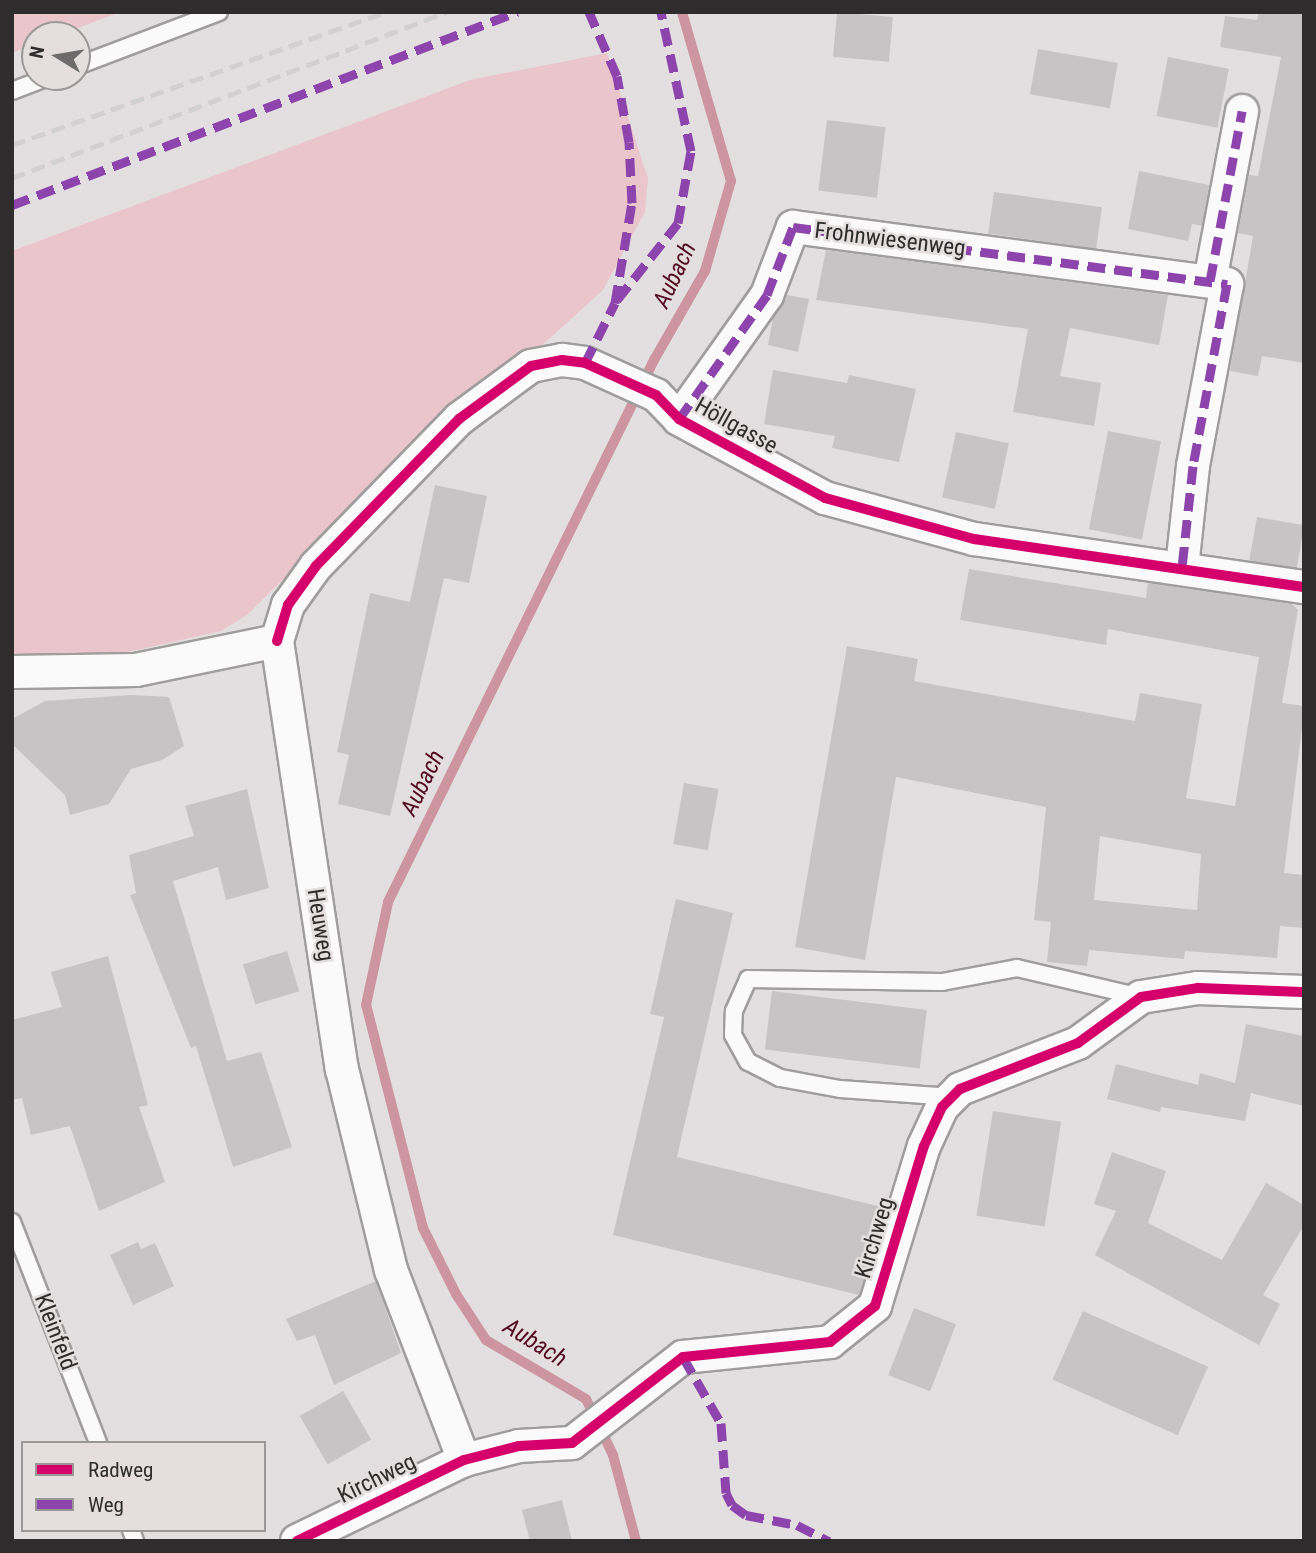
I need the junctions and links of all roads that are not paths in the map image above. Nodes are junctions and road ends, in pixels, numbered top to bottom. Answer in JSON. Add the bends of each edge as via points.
{"nodes":[{"id":1,"x":219,"y":12,"type":"edge"},
{"id":2,"x":91,"y":61,"type":"edge"},
{"id":3,"x":1242,"y":111,"type":"dead end"},
{"id":4,"x":1210,"y":281,"type":"junction"},
{"id":5,"x":678,"y":419,"type":"junction"},
{"id":6,"x":1182,"y":568,"type":"junction"},
{"id":7,"x":1304,"y":587,"type":"edge"},
{"id":8,"x":277,"y":641,"type":"junction"},
{"id":9,"x":12,"y":672,"type":"edge"},
{"id":10,"x":1304,"y":992,"type":"edge"},
{"id":11,"x":1141,"y":997,"type":"junction"},
{"id":12,"x":952,"y":1097,"type":"junction"},
{"id":13,"x":12,"y":1222,"type":"edge"},
{"id":14,"x":96,"y":1441,"type":"edge"},
{"id":15,"x":464,"y":1460,"type":"junction"},
{"id":16,"x":298,"y":1541,"type":"edge"}],
"edges":[{"from":1,"to":2,"type":"lane"},
{"from":3,"to":4,"type":"street"},
{"from":4,"to":5,"type":"street","name":"Frohnwiesenweg","via":[[793,227],[767,295]]},
{"from":4,"to":6,"type":"street","via":[[1227,284],[1193,466]]},
{"from":5,"to":6,"type":"street","name":"Höllgasse","via":[[825,498],[974,539]]},
{"from":5,"to":8,"type":"street","name":"Höllgasse","via":[[656,395],[585,363],[562,360],[531,366],[458,419],[316,566],[288,605]]},
{"from":6,"to":7,"type":"street","name":"Höllgasse"},
{"from":8,"to":9,"type":"street","via":[[136,670]]},
{"from":8,"to":15,"type":"street","name":"Heuweg","via":[[342,1069],[391,1270]]},
{"from":10,"to":11,"type":"street","via":[[1198,988]]},
{"from":11,"to":12,"type":"street","via":[[1078,1043]]},
{"from":11,"to":12,"type":"lane","via":[[1017,968],[942,982],[748,979],[734,1011],[733,1035],[748,1062],[780,1078],[840,1089]]},
{"from":12,"to":15,"type":"street","name":"Kirchweg","via":[[924,1146],[876,1306],[853,1328],[830,1342],[802,1348],[683,1357],[572,1443],[519,1446]]},
{"from":13,"to":14,"type":"lane","name":"Kleinfeld"},
{"from":15,"to":16,"type":"street","name":"Kirchweg"}]}
